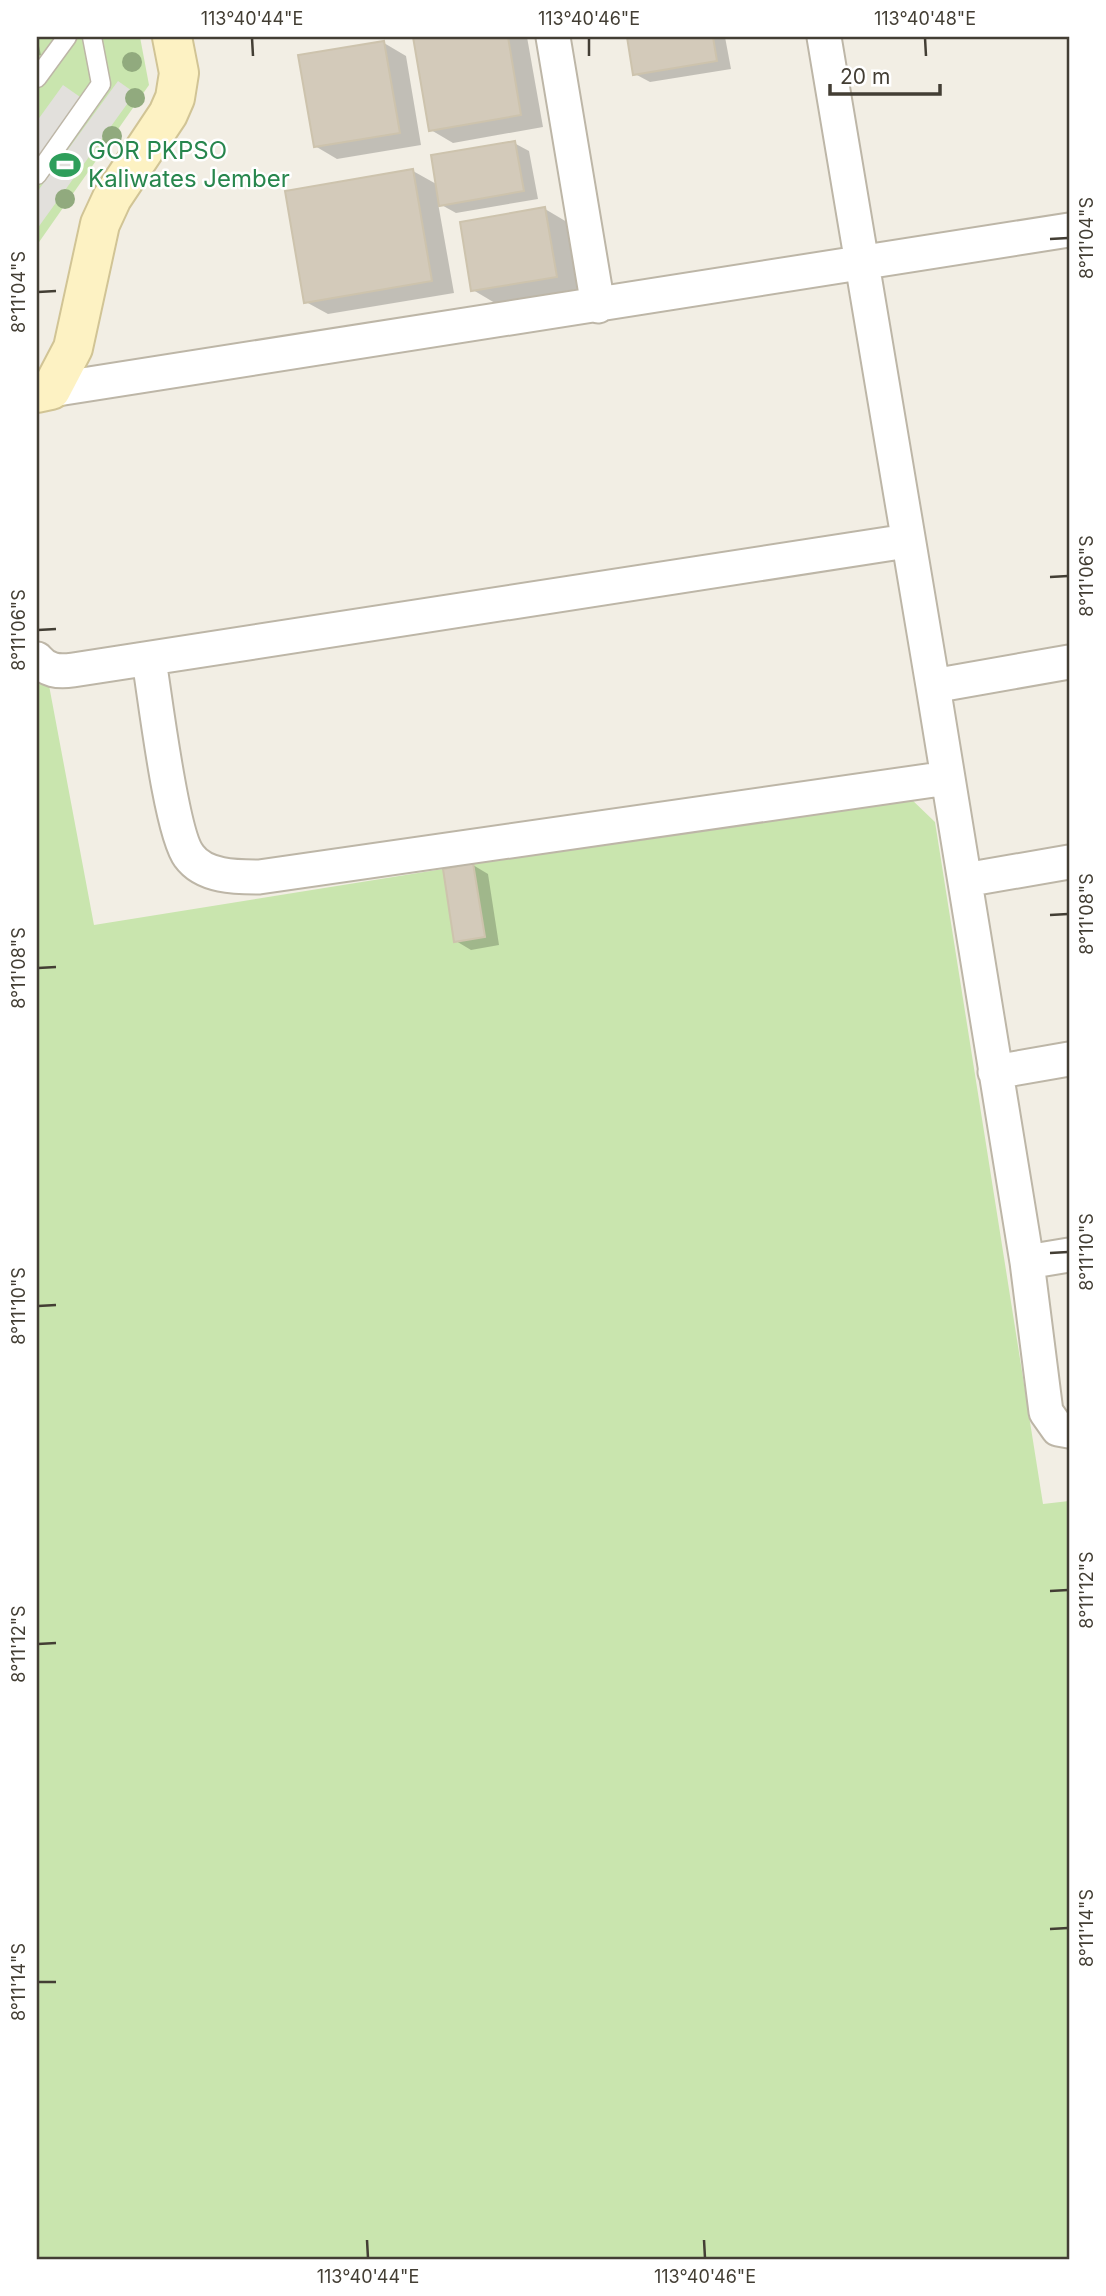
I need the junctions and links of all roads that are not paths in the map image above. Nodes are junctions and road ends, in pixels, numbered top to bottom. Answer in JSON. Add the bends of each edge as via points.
{"nodes":[{"id":1,"x":67,"y":37,"type":"edge"},
{"id":2,"x":92,"y":37,"type":"edge"},
{"id":3,"x":172,"y":37,"type":"edge"},
{"id":4,"x":553,"y":37,"type":"edge"},
{"id":5,"x":824,"y":37,"type":"edge"},
{"id":6,"x":37,"y":78,"type":"edge"},
{"id":7,"x":37,"y":175,"type":"edge"},
{"id":8,"x":1069,"y":230,"type":"edge"},
{"id":9,"x":860,"y":264,"type":"junction"},
{"id":10,"x":598,"y":306,"type":"junction"},
{"id":11,"x":44,"y":392,"type":"edge"},
{"id":12,"x":907,"y":541,"type":"junction"},
{"id":13,"x":37,"y":659,"type":"edge"},
{"id":14,"x":149,"y":660,"type":"junction"},
{"id":15,"x":1069,"y":662,"type":"edge"},
{"id":16,"x":933,"y":686,"type":"junction"},
{"id":17,"x":948,"y":778,"type":"junction"},
{"id":18,"x":1069,"y":862,"type":"edge"},
{"id":19,"x":965,"y":880,"type":"junction"},
{"id":20,"x":1069,"y":1059,"type":"edge"},
{"id":21,"x":995,"y":1072,"type":"junction"},
{"id":22,"x":1069,"y":1255,"type":"edge"},
{"id":23,"x":1027,"y":1262,"type":"junction"},
{"id":24,"x":1069,"y":1431,"type":"edge"}],
"edges":[{"from":1,"to":6,"type":"lane"},
{"from":2,"to":7,"type":"lane","via":[[101,84]]},
{"from":3,"to":11,"type":"street","via":[[179,73],[176,98],[100,224],[73,348]]},
{"from":4,"to":10,"type":"street"},
{"from":5,"to":9,"type":"street"},
{"from":8,"to":9,"type":"street"},
{"from":9,"to":10,"type":"street"},
{"from":9,"to":12,"type":"street"},
{"from":10,"to":11,"type":"street"},
{"from":12,"to":14,"type":"street"},
{"from":12,"to":16,"type":"street"},
{"from":13,"to":14,"type":"street","via":[[57,672]]},
{"from":14,"to":17,"type":"street","via":[[178,826],[188,856],[208,871],[234,877]]},
{"from":15,"to":16,"type":"street"},
{"from":16,"to":17,"type":"street"},
{"from":17,"to":19,"type":"street"},
{"from":18,"to":19,"type":"street"},
{"from":19,"to":21,"type":"street"},
{"from":20,"to":21,"type":"street"},
{"from":21,"to":23,"type":"street"},
{"from":22,"to":23,"type":"street"},
{"from":23,"to":24,"type":"street","via":[[1046,1412],[1058,1429]]}]}
